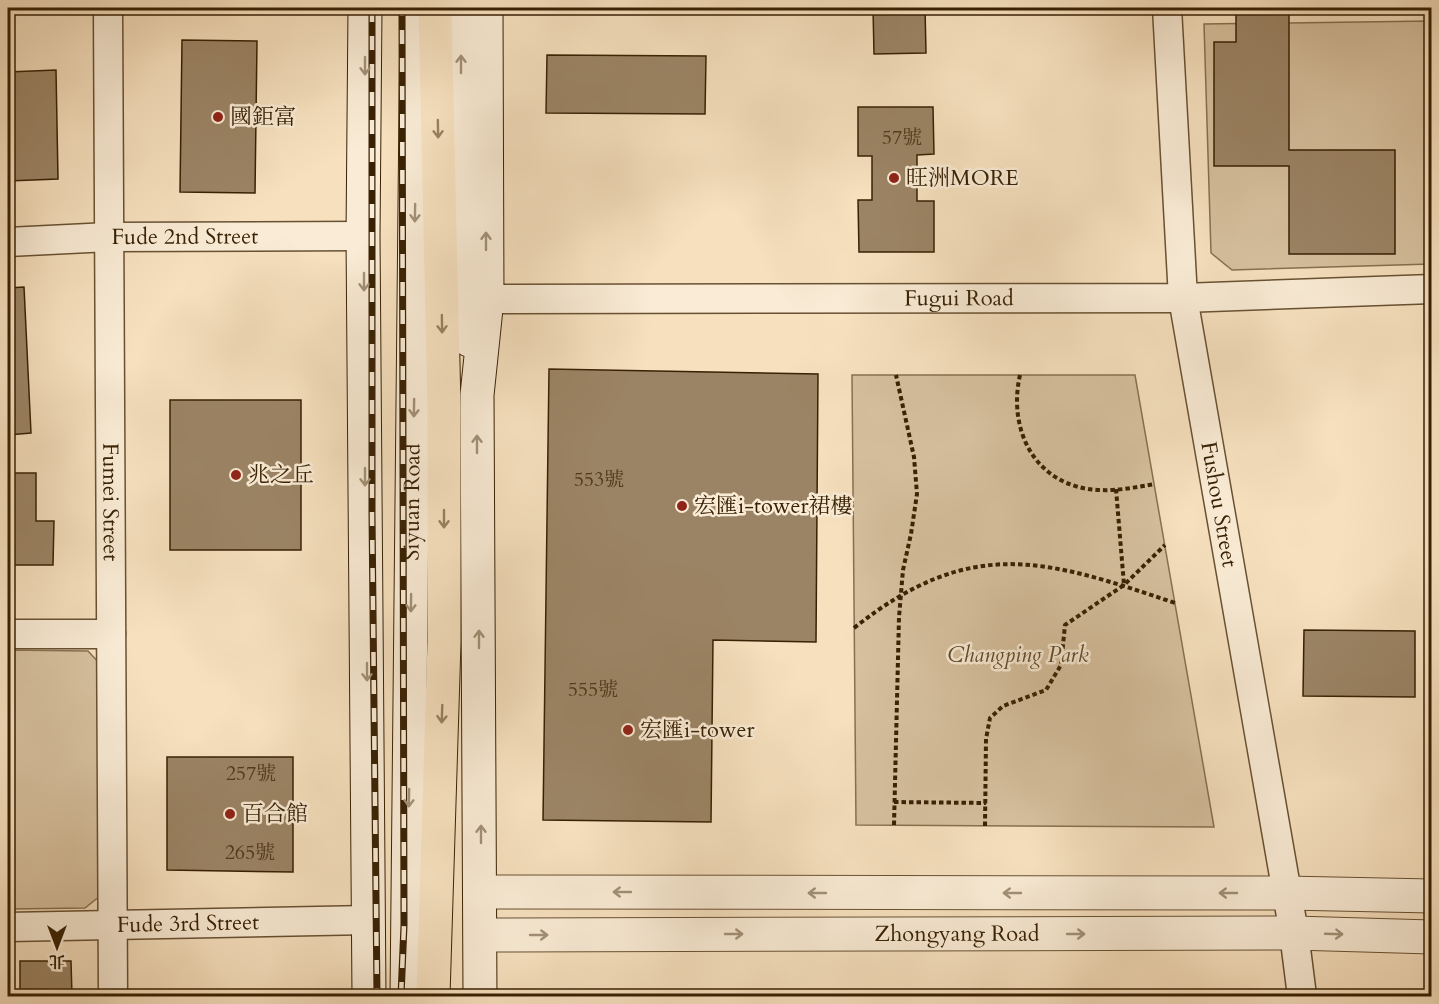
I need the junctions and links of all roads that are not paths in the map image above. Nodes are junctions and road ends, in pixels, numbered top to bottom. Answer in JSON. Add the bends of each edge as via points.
{"nodes":[{"id":1,"x":108,"y":8,"type":"edge"},
{"id":2,"x":365,"y":8,"type":"edge"},
{"id":3,"x":417,"y":8,"type":"edge"},
{"id":4,"x":435,"y":8,"type":"edge"},
{"id":5,"x":461,"y":8,"type":"edge"},
{"id":6,"x":486,"y":8,"type":"edge"},
{"id":7,"x":1167,"y":8,"type":"edge"},
{"id":8,"x":363,"y":236,"type":"junction"},
{"id":9,"x":109,"y":237,"type":"junction"},
{"id":10,"x":8,"y":242,"type":"edge"},
{"id":11,"x":1431,"y":289,"type":"edge"},
{"id":12,"x":1183,"y":298,"type":"junction"},
{"id":13,"x":486,"y":299,"type":"junction"},
{"id":14,"x":477,"y":395,"type":"junction"},
{"id":15,"x":8,"y":634,"type":"edge"},
{"id":16,"x":111,"y":634,"type":"junction"},
{"id":17,"x":481,"y":892,"type":"junction"},
{"id":18,"x":1286,"y":893,"type":"junction"},
{"id":19,"x":1431,"y":896,"type":"edge"},
{"id":20,"x":369,"y":920,"type":"junction"},
{"id":21,"x":113,"y":925,"type":"junction"},
{"id":22,"x":8,"y":927,"type":"edge"},
{"id":23,"x":1294,"y":933,"type":"junction"},
{"id":24,"x":481,"y":935,"type":"junction"},
{"id":25,"x":1431,"y":937,"type":"edge"},
{"id":26,"x":113,"y":996,"type":"edge"},
{"id":27,"x":369,"y":996,"type":"edge"},
{"id":28,"x":407,"y":996,"type":"edge"},
{"id":29,"x":433,"y":996,"type":"edge"},
{"id":30,"x":480,"y":996,"type":"edge"},
{"id":31,"x":1302,"y":996,"type":"edge"}],
"edges":[{"from":1,"to":9,"type":"street","name":"Fumei Street"},
{"from":2,"to":8,"type":"main road","name":"Siyuan Road","one_way":true},
{"from":3,"to":28,"type":"main road","name":"Siyuan Road","one_way":true},
{"from":4,"to":29,"type":"highway","one_way":true,"via":[[444,408],[444,642]]},
{"from":14,"to":5,"type":"main road","one_way":true,"via":[[463,290]]},
{"from":13,"to":6,"type":"main road","one_way":true},
{"from":7,"to":12,"type":"street","name":"Fushou Street"},
{"from":8,"to":9,"type":"street","name":"Fude 2nd Street"},
{"from":8,"to":20,"type":"main road","name":"Siyuan Road","one_way":true},
{"from":9,"to":10,"type":"street","name":"Fude 2nd Street"},
{"from":9,"to":16,"type":"street","name":"Fumei Street"},
{"from":11,"to":12,"type":"street","name":"Fugui Road"},
{"from":12,"to":13,"type":"street","name":"Fugui Road"},
{"from":12,"to":18,"type":"street","name":"Fushou Street"},
{"from":13,"to":14,"type":"main road"},
{"from":17,"to":14,"type":"main road","one_way":true},
{"from":15,"to":16,"type":"street"},
{"from":16,"to":21,"type":"street","name":"Fumei Street"},
{"from":18,"to":17,"type":"main road","name":"Zhongyang Road","one_way":true},
{"from":17,"to":24,"type":"main road"},
{"from":18,"to":19,"type":"main road","name":"Zhongyang Road"},
{"from":18,"to":23,"type":"street","name":"Fushou Street"},
{"from":20,"to":21,"type":"street","name":"Fude 3rd Street"},
{"from":20,"to":27,"type":"main road","name":"Siyuan Road"},
{"from":21,"to":22,"type":"street","name":"Fude 3rd Street"},
{"from":21,"to":26,"type":"street","name":"Fumei Street"},
{"from":24,"to":23,"type":"main road","name":"Zhongyang Road","one_way":true},
{"from":23,"to":25,"type":"main road","name":"Zhongyang Road","one_way":true},
{"from":23,"to":31,"type":"street","name":"Fushou Street"},
{"from":24,"to":30,"type":"main road"}]}
